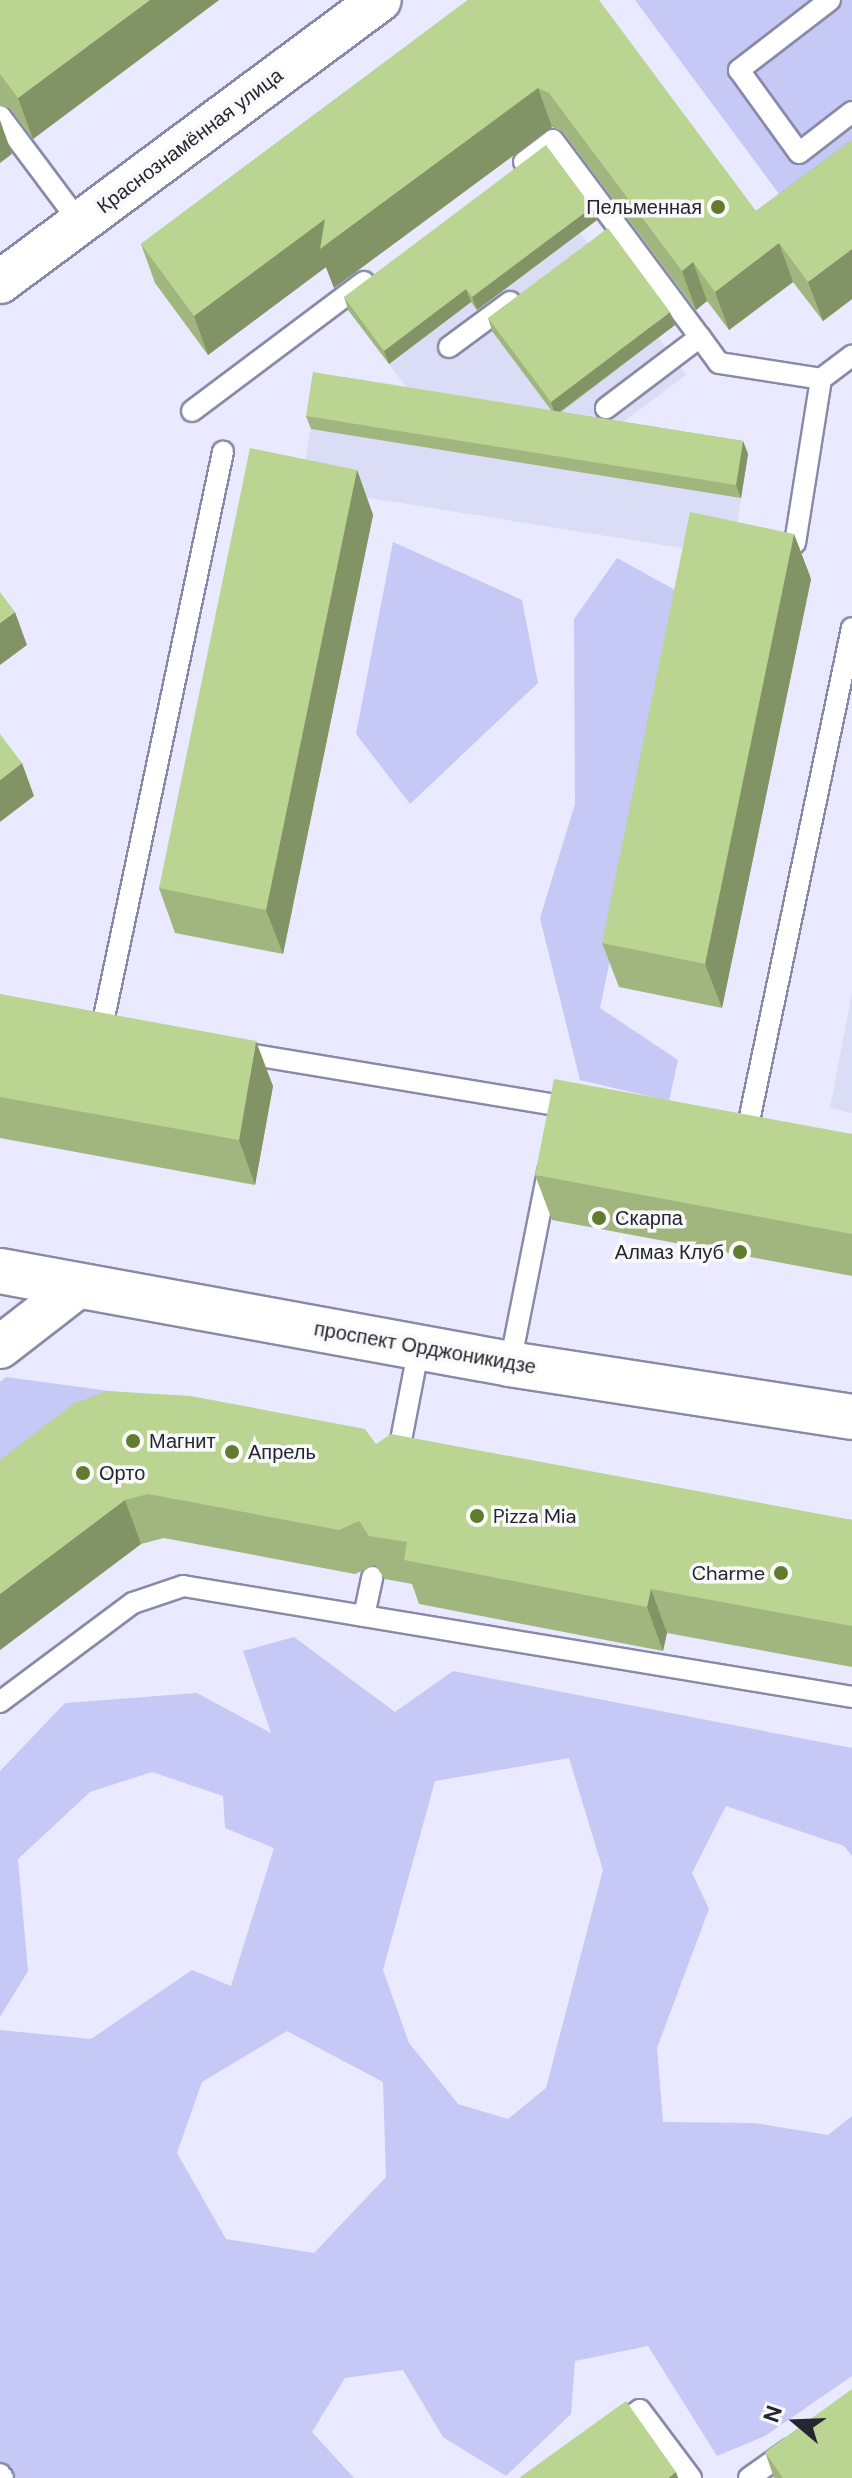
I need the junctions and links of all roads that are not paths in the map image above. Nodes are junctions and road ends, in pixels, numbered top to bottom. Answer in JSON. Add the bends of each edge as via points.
{"nodes":[{"id":1,"x":380,"y":0,"type":"edge"},
{"id":2,"x":830,"y":0,"type":"edge"},
{"id":3,"x":852,"y":112,"type":"edge"},
{"id":4,"x":0,"y":116,"type":"edge"},
{"id":5,"x":504,"y":177,"type":"edge"},
{"id":6,"x":80,"y":223,"type":"junction"},
{"id":7,"x":615,"y":223,"type":"junction"},
{"id":8,"x":597,"y":237,"type":"edge"},
{"id":9,"x":379,"y":271,"type":"edge"},
{"id":10,"x":0,"y":282,"type":"edge"},
{"id":11,"x":525,"y":291,"type":"edge"},
{"id":12,"x":700,"y":337,"type":"junction"},
{"id":13,"x":449,"y":347,"type":"dead end"},
{"id":14,"x":852,"y":356,"type":"edge"},
{"id":15,"x":821,"y":379,"type":"junction"},
{"id":16,"x":606,"y":408,"type":"dead end"},
{"id":17,"x":192,"y":411,"type":"dead end"},
{"id":18,"x":223,"y":452,"type":"dead end"},
{"id":19,"x":795,"y":543,"type":"edge"},
{"id":20,"x":852,"y":628,"type":"edge"},
{"id":21,"x":73,"y":1022,"type":"edge"},
{"id":22,"x":102,"y":1027,"type":"junction"},
{"id":23,"x":133,"y":1033,"type":"edge"},
{"id":24,"x":209,"y":1047,"type":"edge"},
{"id":25,"x":561,"y":1105,"type":"junction"},
{"id":26,"x":592,"y":1111,"type":"edge"},
{"id":27,"x":775,"y":1146,"type":"edge"},
{"id":28,"x":0,"y":1271,"type":"edge"},
{"id":29,"x":80,"y":1285,"type":"junction"},
{"id":30,"x":0,"y":1347,"type":"edge"},
{"id":31,"x":419,"y":1347,"type":"junction"},
{"id":32,"x":510,"y":1364,"type":"junction"},
{"id":33,"x":852,"y":1417,"type":"edge"},
{"id":34,"x":394,"y":1475,"type":"edge"},
{"id":35,"x":372,"y":1577,"type":"edge"},
{"id":36,"x":364,"y":1616,"type":"junction"},
{"id":37,"x":852,"y":1697,"type":"edge"},
{"id":38,"x":0,"y":1702,"type":"edge"},
{"id":39,"x":813,"y":2433,"type":"edge"},
{"id":40,"x":592,"y":2444,"type":"edge"},
{"id":41,"x":691,"y":2478,"type":"edge"},
{"id":42,"x":749,"y":2478,"type":"edge"}],
"edges":[{"from":1,"to":6,"type":"street","name":"Краснознамённая улица"},
{"from":2,"to":3,"type":"lane","via":[[739,70],[799,153]]},
{"from":4,"to":6,"type":"lane"},
{"from":5,"to":7,"type":"lane","via":[[553,140]]},
{"from":6,"to":10,"type":"street","name":"Краснознамённая улица"},
{"from":7,"to":8,"type":"lane"},
{"from":7,"to":12,"type":"lane"},
{"from":9,"to":17,"type":"lane"},
{"from":11,"to":13,"type":"lane"},
{"from":12,"to":15,"type":"lane","via":[[719,363]]},
{"from":12,"to":16,"type":"lane"},
{"from":14,"to":15,"type":"lane"},
{"from":15,"to":19,"type":"lane"},
{"from":18,"to":22,"type":"lane"},
{"from":20,"to":27,"type":"lane","via":[[737,1139]]},
{"from":21,"to":22,"type":"lane"},
{"from":22,"to":23,"type":"lane"},
{"from":24,"to":25,"type":"lane"},
{"from":25,"to":26,"type":"lane"},
{"from":25,"to":32,"type":"lane"},
{"from":28,"to":29,"type":"street","name":"проспект Орджоникидзе"},
{"from":29,"to":30,"type":"street"},
{"from":29,"to":31,"type":"street","name":"проспект Орджоникидзе"},
{"from":31,"to":32,"type":"street","name":"проспект Орджоникидзе"},
{"from":31,"to":34,"type":"lane"},
{"from":32,"to":33,"type":"street","name":"проспект Орджоникидзе"},
{"from":35,"to":36,"type":"lane"},
{"from":36,"to":37,"type":"lane"},
{"from":36,"to":38,"type":"lane","via":[[165,1589],[133,1603]]},
{"from":39,"to":42,"type":"lane"},
{"from":40,"to":41,"type":"lane","via":[[640,2410]]}]}
